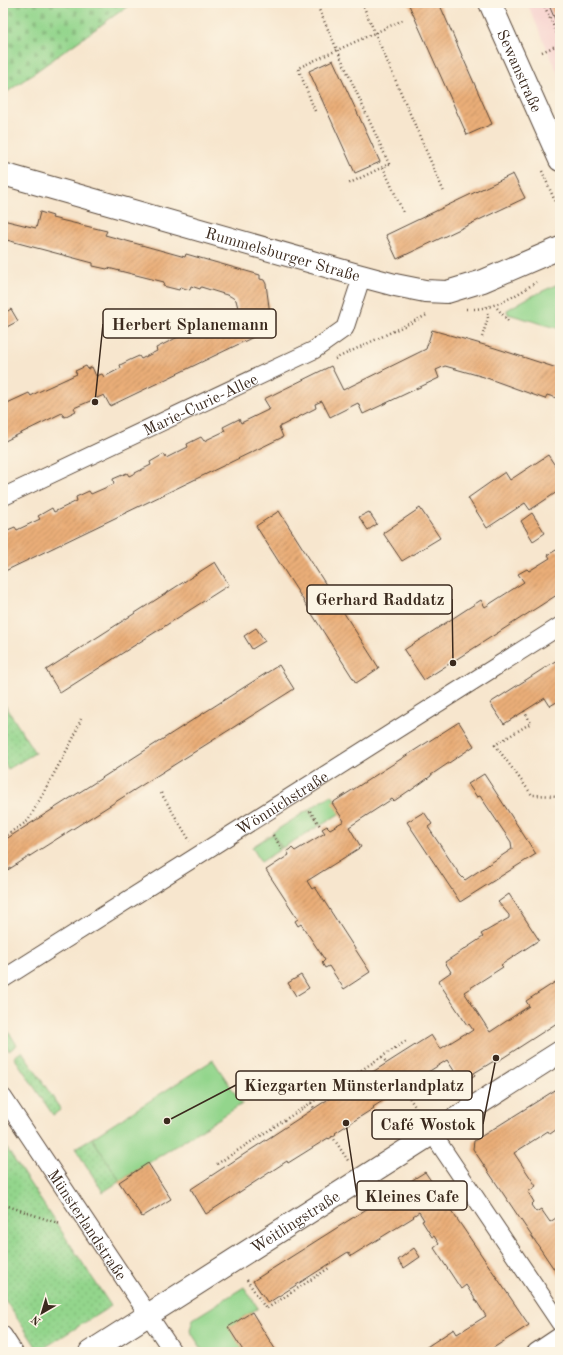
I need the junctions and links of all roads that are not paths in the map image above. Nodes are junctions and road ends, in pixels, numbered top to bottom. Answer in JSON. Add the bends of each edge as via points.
{"nodes":[{"id":1,"x":490,"y":3,"type":"edge"},
{"id":2,"x":560,"y":160,"type":"edge"},
{"id":3,"x":3,"y":174,"type":"edge"},
{"id":4,"x":560,"y":248,"type":"edge"},
{"id":5,"x":362,"y":276,"type":"junction"},
{"id":6,"x":3,"y":497,"type":"edge"},
{"id":7,"x":560,"y":626,"type":"edge"},
{"id":8,"x":3,"y":979,"type":"edge"},
{"id":9,"x":560,"y":1052,"type":"edge"},
{"id":10,"x":3,"y":1097,"type":"edge"},
{"id":11,"x":427,"y":1124,"type":"junction"},
{"id":12,"x":148,"y":1315,"type":"junction"},
{"id":13,"x":560,"y":1323,"type":"edge"},
{"id":14,"x":3,"y":1335,"type":"edge"},
{"id":15,"x":560,"y":1336,"type":"edge"},
{"id":16,"x":14,"y":1352,"type":"edge"},
{"id":17,"x":90,"y":1352,"type":"edge"},
{"id":18,"x":173,"y":1352,"type":"edge"},
{"id":19,"x":536,"y":1352,"type":"edge"}],
"edges":[{"from":1,"to":2,"type":"street","name":"Sewanstraße"},
{"from":3,"to":5,"type":"street","name":"Rummelsburger Straße"},
{"from":4,"to":5,"type":"street","name":"Rummelsburger Straße","via":[[483,281],[447,292],[425,291]]},
{"from":5,"to":6,"type":"street","name":"Marie-Curie-Allee","via":[[345,328],[314,350]]},
{"from":7,"to":8,"type":"street","name":"Wönnichstraße"},
{"from":9,"to":11,"type":"street","name":"Weitlingstraße"},
{"from":10,"to":12,"type":"street","name":"Münsterlandstraße"},
{"from":11,"to":12,"type":"street","name":"Weitlingstraße"},
{"from":11,"to":13,"type":"street"},
{"from":12,"to":17,"type":"street","name":"Weitlingstraße"},
{"from":12,"to":18,"type":"street","name":"Münsterlandstraße"},
{"from":14,"to":16,"type":"street"},
{"from":15,"to":19,"type":"street"}]}
